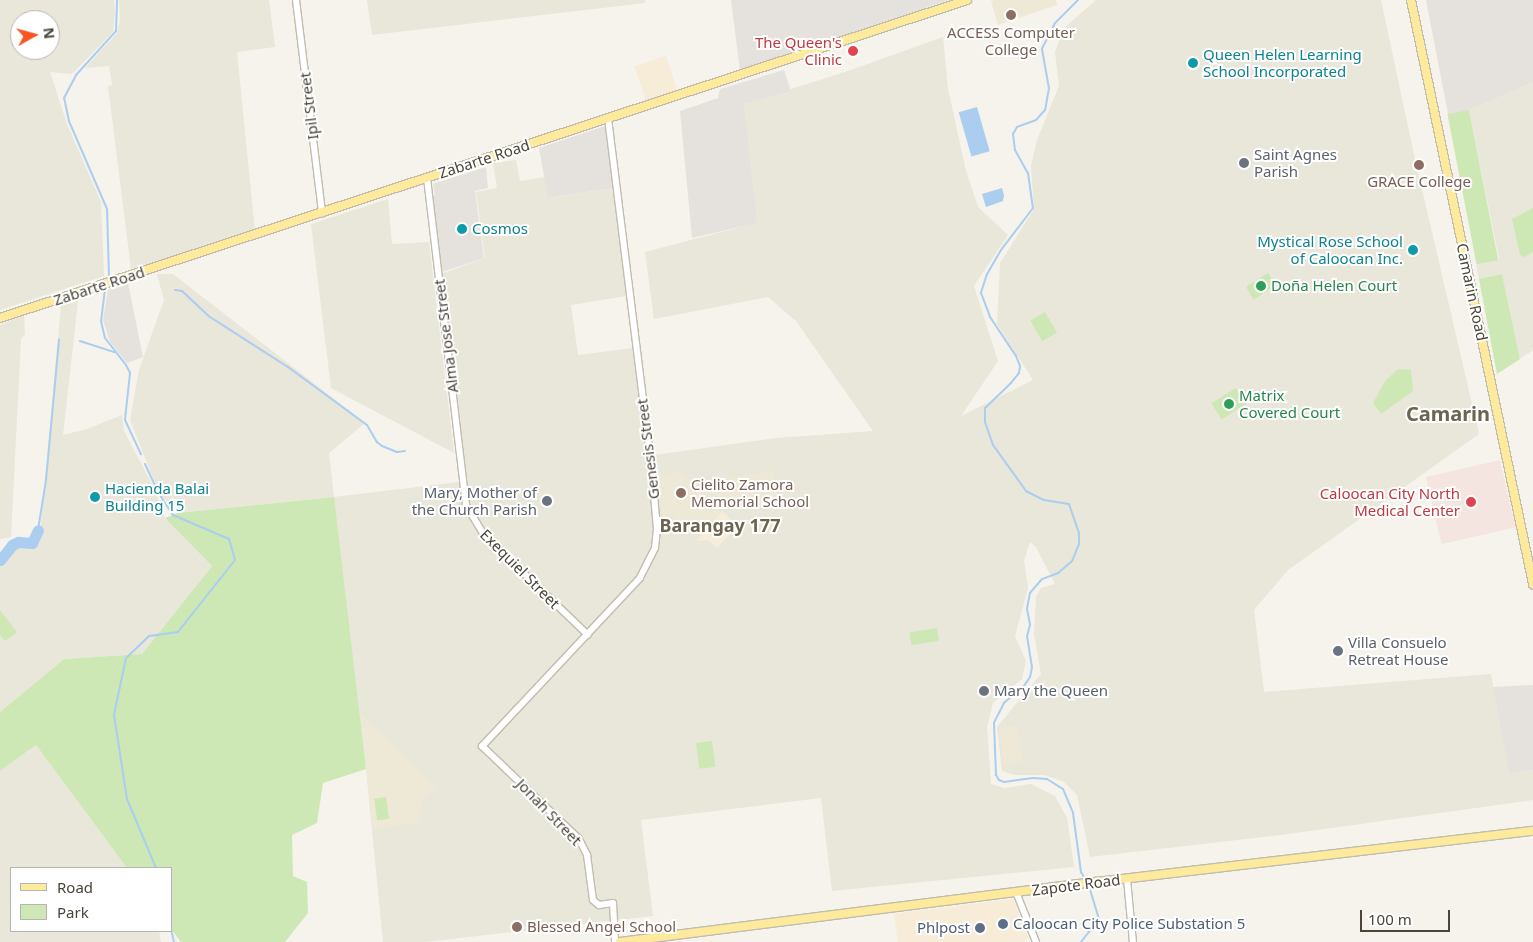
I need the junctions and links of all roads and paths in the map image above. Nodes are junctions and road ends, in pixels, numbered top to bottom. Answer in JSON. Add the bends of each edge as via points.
{"nodes":[{"id":1,"x":296,"y":0,"type":"edge"},
{"id":2,"x":967,"y":0,"type":"edge"},
{"id":3,"x":1411,"y":0,"type":"edge"},
{"id":4,"x":608,"y":118,"type":"junction"},
{"id":5,"x":427,"y":178,"type":"junction"},
{"id":6,"x":322,"y":213,"type":"junction"},
{"id":7,"x":0,"y":318,"type":"edge"},
{"id":8,"x":464,"y":495,"type":"joint"},
{"id":9,"x":1533,"y":584,"type":"edge"},
{"id":10,"x":588,"y":635,"type":"junction"},
{"id":11,"x":482,"y":746,"type":"joint"},
{"id":12,"x":1533,"y":831,"type":"edge"},
{"id":13,"x":1127,"y":878,"type":"junction"},
{"id":14,"x":1016,"y":892,"type":"junction"},
{"id":15,"x":616,"y":942,"type":"edge"},
{"id":16,"x":620,"y":942,"type":"edge"},
{"id":17,"x":1036,"y":942,"type":"edge"},
{"id":18,"x":1132,"y":942,"type":"edge"}],
"edges":[{"from":1,"to":6,"type":"street","name":"Ipil Street"},
{"from":2,"to":4,"type":"main road","name":"Zabarte Road"},
{"from":3,"to":9,"type":"main road","name":"Camarin Road"},
{"from":4,"to":5,"type":"main road","name":"Zabarte Road"},
{"from":4,"to":10,"type":"street","name":"Genesis Street","via":[[652,472],[657,539],[651,560],[640,578]]},
{"from":5,"to":6,"type":"main road","name":"Zabarte Road"},
{"from":5,"to":8,"type":"street","name":"Alma Jose Street"},
{"from":6,"to":7,"type":"main road","name":"Zabarte Road"},
{"from":8,"to":10,"type":"street","name":"Exequiel Street","via":[[470,515],[484,535]]},
{"from":10,"to":11,"type":"street","name":"Genesis Street"},
{"from":11,"to":15,"type":"street","name":"Jonah Street","via":[[579,839],[587,855],[593,900],[599,904],[613,903]]},
{"from":12,"to":13,"type":"main road","name":"Zapote Road"},
{"from":13,"to":14,"type":"main road","name":"Zapote Road"},
{"from":13,"to":18,"type":"street"},
{"from":14,"to":16,"type":"main road","name":"Zapote Road"},
{"from":14,"to":17,"type":"street"}]}
